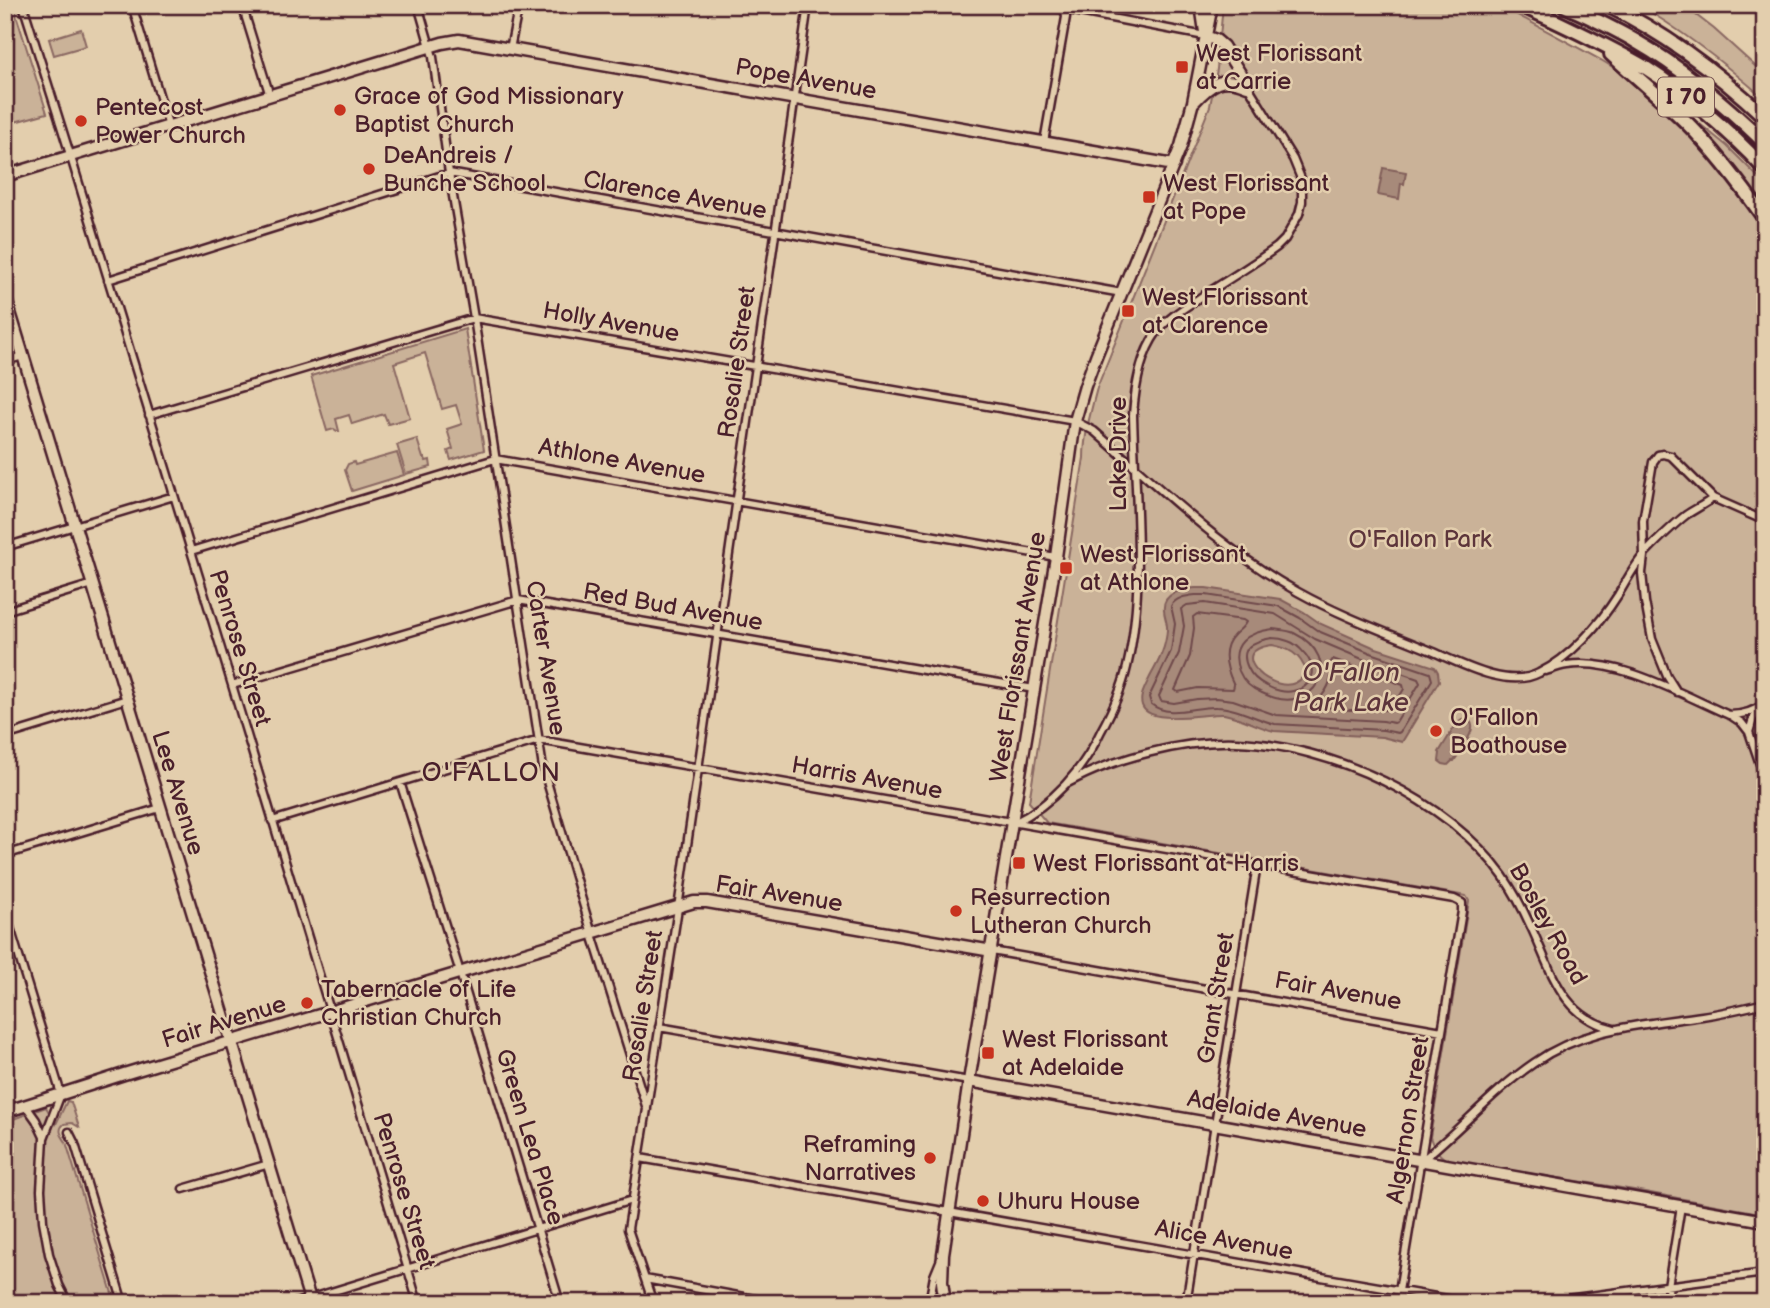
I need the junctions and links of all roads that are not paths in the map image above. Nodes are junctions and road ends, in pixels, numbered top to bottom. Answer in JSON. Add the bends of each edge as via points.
{"nodes":[{"id":1,"x":23,"y":5,"type":"edge"},
{"id":2,"x":132,"y":5,"type":"edge"},
{"id":3,"x":242,"y":5,"type":"edge"},
{"id":4,"x":418,"y":5,"type":"edge"},
{"id":5,"x":521,"y":5,"type":"edge"},
{"id":6,"x":808,"y":5,"type":"edge"},
{"id":7,"x":1043,"y":5,"type":"edge"},
{"id":8,"x":1201,"y":5,"type":"edge"},
{"id":9,"x":1212,"y":5,"type":"edge"},
{"id":10,"x":1521,"y":5,"type":"edge"},
{"id":11,"x":1564,"y":5,"type":"edge"},
{"id":12,"x":1607,"y":5,"type":"edge"},
{"id":13,"x":1064,"y":7,"type":"edge"},
{"id":14,"x":1205,"y":36,"type":"junction"},
{"id":15,"x":1595,"y":40,"type":"junction"},
{"id":16,"x":431,"y":47,"type":"junction"},
{"id":17,"x":510,"y":49,"type":"junction"},
{"id":18,"x":1248,"y":86,"type":"junction"},
{"id":19,"x":270,"y":96,"type":"junction"},
{"id":20,"x":794,"y":98,"type":"junction"},
{"id":21,"x":1193,"y":102,"type":"junction"},
{"id":22,"x":1765,"y":115,"type":"edge"},
{"id":23,"x":169,"y":127,"type":"junction"},
{"id":24,"x":1044,"y":142,"type":"junction"},
{"id":25,"x":1765,"y":143,"type":"edge"},
{"id":26,"x":71,"y":156,"type":"junction"},
{"id":27,"x":1174,"y":164,"type":"junction"},
{"id":28,"x":1765,"y":169,"type":"edge"},
{"id":29,"x":449,"y":173,"type":"junction"},
{"id":30,"x":5,"y":176,"type":"edge"},
{"id":31,"x":1765,"y":219,"type":"edge"},
{"id":32,"x":775,"y":232,"type":"junction"},
{"id":33,"x":108,"y":280,"type":"junction"},
{"id":34,"x":1123,"y":293,"type":"junction"},
{"id":35,"x":5,"y":296,"type":"edge"},
{"id":36,"x":474,"y":318,"type":"junction"},
{"id":37,"x":23,"y":356,"type":"junction"},
{"id":38,"x":5,"y":361,"type":"edge"},
{"id":39,"x":756,"y":367,"type":"junction"},
{"id":40,"x":149,"y":415,"type":"junction"},
{"id":41,"x":1075,"y":421,"type":"junction"},
{"id":42,"x":495,"y":459,"type":"junction"},
{"id":43,"x":1135,"y":466,"type":"junction"},
{"id":44,"x":174,"y":496,"type":"junction"},
{"id":45,"x":1713,"y":498,"type":"junction"},
{"id":46,"x":736,"y":500,"type":"junction"},
{"id":47,"x":1765,"y":521,"type":"edge"},
{"id":48,"x":76,"y":526,"type":"junction"},
{"id":49,"x":5,"y":547,"type":"edge"},
{"id":50,"x":191,"y":551,"type":"junction"},
{"id":51,"x":1644,"y":555,"type":"junction"},
{"id":52,"x":1056,"y":557,"type":"junction"},
{"id":53,"x":93,"y":584,"type":"junction"},
{"id":54,"x":517,"y":600,"type":"junction"},
{"id":55,"x":5,"y":611,"type":"edge"},
{"id":56,"x":716,"y":634,"type":"junction"},
{"id":57,"x":1540,"y":673,"type":"junction"},
{"id":58,"x":232,"y":685,"type":"junction"},
{"id":59,"x":1034,"y":688,"type":"junction"},
{"id":60,"x":1677,"y":692,"type":"junction"},
{"id":61,"x":127,"y":699,"type":"junction"},
{"id":62,"x":1763,"y":705,"type":"edge"},
{"id":63,"x":1729,"y":715,"type":"junction"},
{"id":64,"x":1749,"y":732,"type":"junction"},
{"id":65,"x":5,"y":736,"type":"edge"},
{"id":66,"x":539,"y":740,"type":"junction"},
{"id":67,"x":698,"y":767,"type":"junction"},
{"id":68,"x":1765,"y":779,"type":"edge"},
{"id":69,"x":400,"y":782,"type":"junction"},
{"id":70,"x":1064,"y":786,"type":"junction"},
{"id":71,"x":160,"y":808,"type":"junction"},
{"id":72,"x":272,"y":821,"type":"junction"},
{"id":73,"x":1012,"y":823,"type":"junction"},
{"id":74,"x":5,"y":855,"type":"edge"},
{"id":75,"x":1257,"y":865,"type":"junction"},
{"id":76,"x":1462,"y":902,"type":"joint"},
{"id":77,"x":678,"y":908,"type":"junction"},
{"id":78,"x":5,"y":911,"type":"edge"},
{"id":79,"x":592,"y":934,"type":"junction"},
{"id":80,"x":992,"y":951,"type":"junction"},
{"id":81,"x":461,"y":974,"type":"junction"},
{"id":82,"x":1236,"y":995,"type":"junction"},
{"id":83,"x":1765,"y":1003,"type":"edge"},
{"id":84,"x":331,"y":1012,"type":"junction"},
{"id":85,"x":659,"y":1027,"type":"junction"},
{"id":86,"x":1614,"y":1029,"type":"junction"},
{"id":87,"x":1442,"y":1031,"type":"junction"},
{"id":88,"x":232,"y":1042,"type":"junction"},
{"id":89,"x":969,"y":1081,"type":"junction"},
{"id":90,"x":61,"y":1094,"type":"junction"},
{"id":91,"x":26,"y":1106,"type":"junction"},
{"id":92,"x":647,"y":1109,"type":"junction"},
{"id":93,"x":5,"y":1112,"type":"edge"},
{"id":94,"x":1215,"y":1125,"type":"junction"},
{"id":95,"x":69,"y":1132,"type":"dead end"},
{"id":96,"x":44,"y":1138,"type":"junction"},
{"id":97,"x":640,"y":1158,"type":"junction"},
{"id":98,"x":1421,"y":1161,"type":"junction"},
{"id":99,"x":269,"y":1164,"type":"junction"},
{"id":100,"x":183,"y":1189,"type":"dead end"},
{"id":101,"x":632,"y":1200,"type":"junction"},
{"id":102,"x":1681,"y":1206,"type":"junction"},
{"id":103,"x":950,"y":1212,"type":"junction"},
{"id":104,"x":1765,"y":1221,"type":"edge"},
{"id":105,"x":537,"y":1229,"type":"junction"},
{"id":106,"x":943,"y":1254,"type":"junction"},
{"id":107,"x":1194,"y":1254,"type":"junction"},
{"id":108,"x":407,"y":1268,"type":"junction"},
{"id":109,"x":1765,"y":1273,"type":"edge"},
{"id":110,"x":645,"y":1279,"type":"junction"},
{"id":111,"x":1668,"y":1286,"type":"junction"},
{"id":112,"x":1399,"y":1290,"type":"junction"},
{"id":113,"x":310,"y":1301,"type":"edge"},
{"id":114,"x":68,"y":1303,"type":"edge"},
{"id":115,"x":123,"y":1303,"type":"edge"},
{"id":116,"x":295,"y":1303,"type":"edge"},
{"id":117,"x":418,"y":1303,"type":"edge"},
{"id":118,"x":560,"y":1303,"type":"edge"},
{"id":119,"x":653,"y":1303,"type":"edge"},
{"id":120,"x":777,"y":1303,"type":"edge"},
{"id":121,"x":929,"y":1303,"type":"edge"},
{"id":122,"x":945,"y":1303,"type":"edge"},
{"id":123,"x":1186,"y":1303,"type":"edge"},
{"id":124,"x":1397,"y":1303,"type":"edge"},
{"id":125,"x":1470,"y":1303,"type":"edge"},
{"id":126,"x":1536,"y":1303,"type":"edge"},
{"id":127,"x":1669,"y":1303,"type":"edge"}],
"edges":[{"from":1,"to":26,"type":"street","name":"Penrose Street"},
{"from":2,"to":23,"type":"street"},
{"from":3,"to":19,"type":"street"},
{"from":4,"to":16,"type":"street","name":"Carter Avenue"},
{"from":5,"to":17,"type":"street"},
{"from":6,"to":20,"type":"street","name":"Rosalie Street"},
{"from":7,"to":13,"type":"street"},
{"from":8,"to":14,"type":"street","name":"West Florissant Avenue"},
{"from":9,"to":14,"type":"street","name":"West Florissant Avenue"},
{"from":10,"to":15,"type":"highway","number":"I 70"},
{"from":11,"to":25,"type":"highway","via":[[1664,58]]},
{"from":12,"to":22,"type":"highway","number":"I 70","via":[[1670,41]]},
{"from":13,"to":14,"type":"street"},
{"from":13,"to":24,"type":"street"},
{"from":14,"to":18,"type":"street","via":[[1223,46]]},
{"from":14,"to":21,"type":"street","name":"West Florissant Avenue"},
{"from":15,"to":28,"type":"highway","number":"I 70","via":[[1671,85]]},
{"from":15,"to":31,"type":"highway","via":[[1687,123]]},
{"from":16,"to":17,"type":"street","name":"Pope Avenue","via":[[459,40]]},
{"from":16,"to":19,"type":"street","name":"Pope Avenue"},
{"from":16,"to":29,"type":"street","name":"Carter Avenue"},
{"from":17,"to":20,"type":"street","name":"Pope Avenue"},
{"from":18,"to":21,"type":"street","via":[[1226,80],[1206,89]]},
{"from":18,"to":43,"type":"street","name":"Lake Drive","via":[[1300,172],[1299,215],[1277,247],[1176,313],[1158,331],[1144,356],[1135,397]]},
{"from":19,"to":23,"type":"street","name":"Pope Avenue"},
{"from":20,"to":24,"type":"street","name":"Pope Avenue"},
{"from":20,"to":32,"type":"street","name":"Rosalie Street"},
{"from":21,"to":27,"type":"street","name":"West Florissant Avenue"},
{"from":23,"to":26,"type":"street","name":"Pope Avenue"},
{"from":24,"to":27,"type":"street","name":"Pope Avenue"},
{"from":26,"to":30,"type":"street","name":"Pope Avenue"},
{"from":26,"to":33,"type":"street","name":"Penrose Street"},
{"from":27,"to":34,"type":"street","name":"West Florissant Avenue"},
{"from":29,"to":32,"type":"street","name":"Clarence Avenue"},
{"from":29,"to":33,"type":"street","name":"Clarence Avenue"},
{"from":29,"to":36,"type":"street","name":"Carter Avenue"},
{"from":32,"to":34,"type":"street","name":"Clarence Avenue"},
{"from":32,"to":39,"type":"street","name":"Rosalie Street"},
{"from":33,"to":40,"type":"street","name":"Penrose Street"},
{"from":34,"to":41,"type":"street","name":"West Florissant Avenue"},
{"from":35,"to":37,"type":"street","name":"Lee Avenue"},
{"from":36,"to":39,"type":"street","name":"Holly Avenue"},
{"from":36,"to":40,"type":"street","name":"Holly Avenue"},
{"from":36,"to":42,"type":"street","name":"Carter Avenue"},
{"from":37,"to":38,"type":"street"},
{"from":37,"to":48,"type":"street","name":"Lee Avenue"},
{"from":39,"to":41,"type":"street","name":"Holly Avenue"},
{"from":39,"to":46,"type":"street","name":"Rosalie Street"},
{"from":40,"to":44,"type":"street","name":"Penrose Street"},
{"from":41,"to":43,"type":"street"},
{"from":41,"to":52,"type":"street","name":"West Florissant Avenue"},
{"from":42,"to":46,"type":"street","name":"Athlone Avenue"},
{"from":42,"to":50,"type":"street","name":"Athlone Avenue"},
{"from":42,"to":54,"type":"street","name":"Carter Avenue"},
{"from":43,"to":57,"type":"street","via":[[1227,545],[1297,592],[1476,669],[1516,679]]},
{"from":43,"to":70,"type":"street","name":"Lake Drive","via":[[1137,581],[1127,669],[1094,745]]},
{"from":44,"to":48,"type":"street"},
{"from":44,"to":50,"type":"street","name":"Penrose Street"},
{"from":45,"to":47,"type":"street"},
{"from":45,"to":51,"type":"street","via":[[1686,515]]},
{"from":45,"to":51,"type":"street","via":[[1671,456],[1658,455],[1647,488]]},
{"from":46,"to":52,"type":"street","name":"Athlone Avenue"},
{"from":46,"to":56,"type":"street","name":"Rosalie Street"},
{"from":48,"to":49,"type":"street"},
{"from":48,"to":53,"type":"street","name":"Lee Avenue"},
{"from":50,"to":58,"type":"street","name":"Penrose Street"},
{"from":51,"to":57,"type":"street","via":[[1588,633]]},
{"from":51,"to":60,"type":"street","via":[[1649,626]]},
{"from":52,"to":59,"type":"street","name":"West Florissant Avenue"},
{"from":53,"to":55,"type":"street"},
{"from":53,"to":61,"type":"street","name":"Lee Avenue"},
{"from":54,"to":56,"type":"street","name":"Red Bud Avenue"},
{"from":54,"to":58,"type":"street","name":"Red Bud Avenue"},
{"from":54,"to":66,"type":"street","name":"Carter Avenue"},
{"from":56,"to":59,"type":"street","name":"Red Bud Avenue"},
{"from":56,"to":67,"type":"street","name":"Rosalie Street"},
{"from":57,"to":60,"type":"street","via":[[1567,665],[1597,665],[1624,670]]},
{"from":58,"to":72,"type":"street","name":"Penrose Street"},
{"from":59,"to":73,"type":"street","name":"West Florissant Avenue"},
{"from":60,"to":63,"type":"street"},
{"from":61,"to":65,"type":"street"},
{"from":61,"to":71,"type":"street","name":"Lee Avenue"},
{"from":62,"to":63,"type":"street","via":[[1750,713]]},
{"from":62,"to":64,"type":"street"},
{"from":63,"to":64,"type":"street"},
{"from":64,"to":68,"type":"street"},
{"from":66,"to":67,"type":"street","name":"Harris Avenue"},
{"from":66,"to":69,"type":"street","name":"Harris Avenue"},
{"from":66,"to":79,"type":"street","name":"Carter Avenue","via":[[546,781]]},
{"from":67,"to":73,"type":"street","name":"Harris Avenue"},
{"from":67,"to":77,"type":"street","name":"Rosalie Street"},
{"from":69,"to":72,"type":"street","name":"Harris Avenue"},
{"from":69,"to":81,"type":"street","name":"Green Lea Place"},
{"from":70,"to":73,"type":"street","name":"Lake Drive"},
{"from":70,"to":86,"type":"street","name":"Bosley Road","via":[[1140,755],[1235,742],[1284,747],[1376,776],[1437,812],[1480,848],[1517,900],[1567,998],[1588,1020]]},
{"from":71,"to":74,"type":"street"},
{"from":71,"to":88,"type":"street","name":"Lee Avenue"},
{"from":72,"to":84,"type":"street","name":"Penrose Street"},
{"from":73,"to":75,"type":"street","name":"Harris Avenue"},
{"from":73,"to":80,"type":"street","name":"West Florissant Avenue"},
{"from":75,"to":76,"type":"street","name":"Harris Avenue"},
{"from":75,"to":82,"type":"street","name":"Grant Street"},
{"from":76,"to":87,"type":"street","name":"Algernon Street"},
{"from":77,"to":79,"type":"street","name":"Fair Avenue"},
{"from":77,"to":80,"type":"street","name":"Fair Avenue","via":[[707,902]]},
{"from":77,"to":85,"type":"street","name":"Rosalie Street"},
{"from":78,"to":90,"type":"street"},
{"from":79,"to":81,"type":"street","name":"Fair Avenue"},
{"from":79,"to":92,"type":"street","name":"Carter Avenue"},
{"from":80,"to":82,"type":"street","name":"Fair Avenue"},
{"from":80,"to":89,"type":"street","name":"West Florissant Avenue"},
{"from":81,"to":84,"type":"street","name":"Fair Avenue"},
{"from":81,"to":105,"type":"street","name":"Green Lea Place"},
{"from":82,"to":87,"type":"street","name":"Fair Avenue"},
{"from":82,"to":94,"type":"street","name":"Grant Street"},
{"from":83,"to":86,"type":"street"},
{"from":84,"to":88,"type":"street","name":"Fair Avenue"},
{"from":84,"to":108,"type":"street","name":"Penrose Street"},
{"from":85,"to":89,"type":"street","name":"Adelaide Avenue"},
{"from":85,"to":92,"type":"street","name":"Rosalie Street"},
{"from":86,"to":98,"type":"street","via":[[1592,1034],[1535,1062]]},
{"from":87,"to":98,"type":"street","name":"Algernon Street"},
{"from":88,"to":90,"type":"street","name":"Fair Avenue"},
{"from":88,"to":99,"type":"street","name":"Lee Avenue"},
{"from":89,"to":94,"type":"street","name":"Adelaide Avenue"},
{"from":89,"to":103,"type":"street","name":"West Florissant Avenue"},
{"from":90,"to":91,"type":"street","name":"Fair Avenue"},
{"from":90,"to":96,"type":"street"},
{"from":91,"to":93,"type":"street","name":"Fair Avenue"},
{"from":91,"to":96,"type":"street"},
{"from":92,"to":97,"type":"street","name":"Carter Avenue"},
{"from":94,"to":98,"type":"street","name":"Adelaide Avenue"},
{"from":94,"to":107,"type":"street","name":"Grant Street"},
{"from":95,"to":115,"type":"street"},
{"from":96,"to":114,"type":"street","via":[[43,1221],[49,1254]]},
{"from":97,"to":101,"type":"street","name":"Carter Avenue"},
{"from":97,"to":103,"type":"street","name":"Alice Avenue"},
{"from":98,"to":102,"type":"street","name":"Adelaide Avenue"},
{"from":98,"to":112,"type":"street","name":"Algernon Street"},
{"from":99,"to":100,"type":"street"},
{"from":99,"to":113,"type":"street","name":"Lee Avenue"},
{"from":101,"to":105,"type":"street"},
{"from":101,"to":110,"type":"street","name":"Carter Avenue","via":[[628,1229]]},
{"from":102,"to":104,"type":"street","name":"Adelaide Avenue"},
{"from":102,"to":111,"type":"street"},
{"from":103,"to":106,"type":"street","name":"West Florissant Avenue"},
{"from":103,"to":107,"type":"street","name":"Alice Avenue"},
{"from":105,"to":108,"type":"street"},
{"from":105,"to":118,"type":"street","name":"Green Lea Place"},
{"from":106,"to":121,"type":"street","via":[[933,1276]]},
{"from":106,"to":122,"type":"street","name":"West Florissant Avenue"},
{"from":107,"to":112,"type":"street","name":"Alice Avenue"},
{"from":107,"to":123,"type":"street","name":"Grant Street"},
{"from":108,"to":113,"type":"street"},
{"from":108,"to":117,"type":"street","name":"Penrose Street"},
{"from":109,"to":111,"type":"street"},
{"from":110,"to":119,"type":"street","name":"Carter Avenue"},
{"from":110,"to":120,"type":"street"},
{"from":111,"to":126,"type":"street"},
{"from":111,"to":127,"type":"street"},
{"from":112,"to":124,"type":"street","name":"Algernon Street"},
{"from":112,"to":125,"type":"street","name":"Alice Avenue"},
{"from":113,"to":116,"type":"street"}]}
